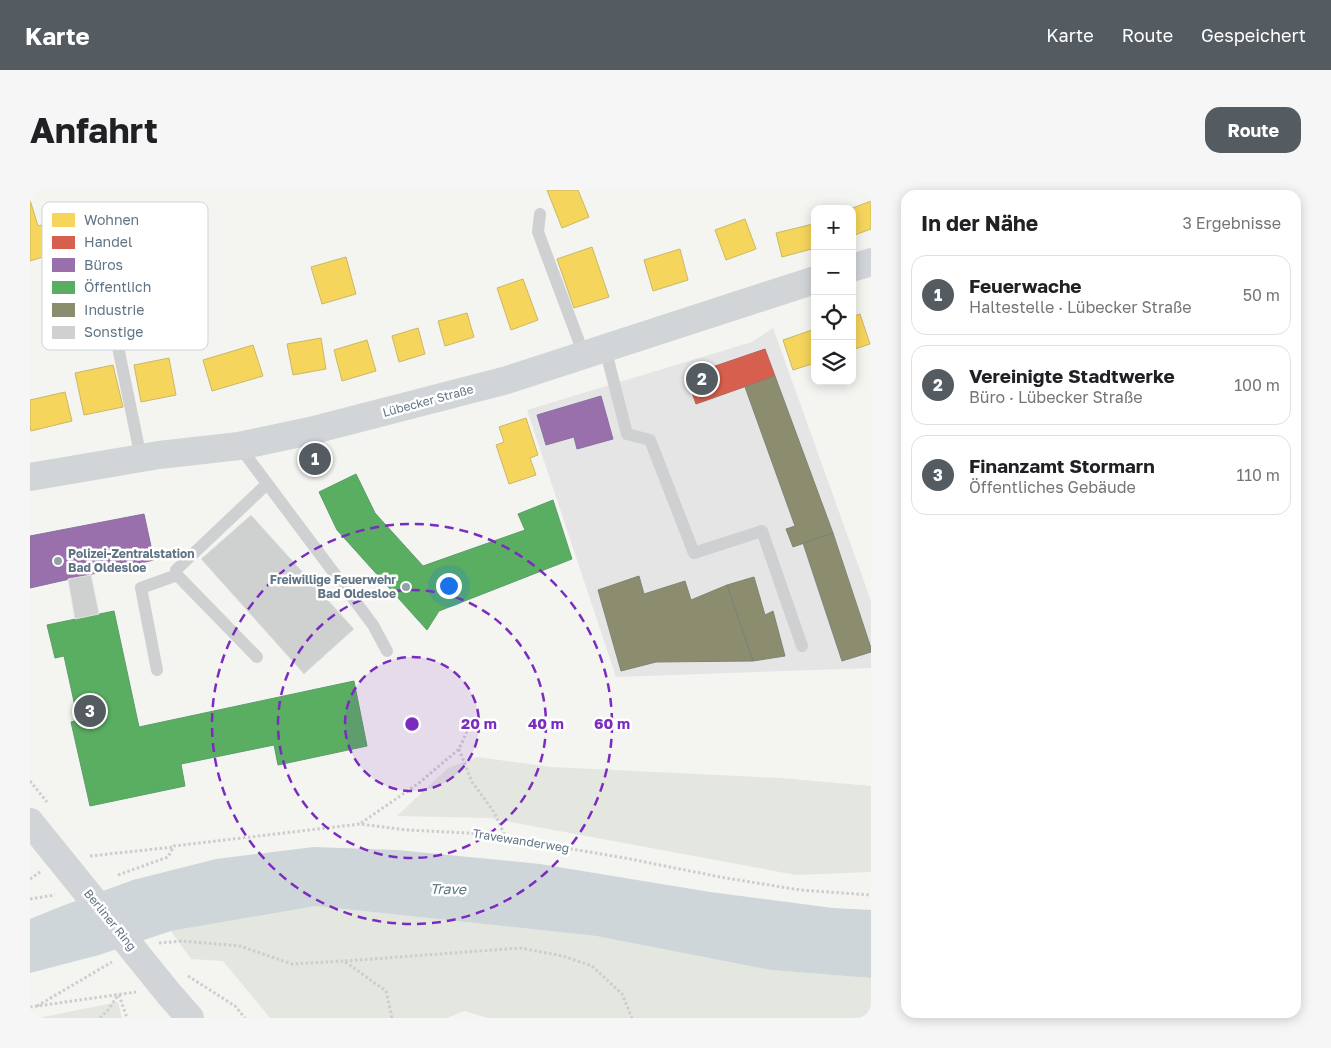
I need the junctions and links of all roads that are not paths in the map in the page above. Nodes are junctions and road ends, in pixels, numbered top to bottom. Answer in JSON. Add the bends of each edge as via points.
{"nodes":[{"id":1,"x":540,"y":214,"type":"dead end"},
{"id":2,"x":871,"y":262,"type":"edge"},
{"id":3,"x":856,"y":267,"type":"edge"},
{"id":4,"x":811,"y":281,"type":"edge"},
{"id":5,"x":119,"y":350,"type":"edge"},
{"id":6,"x":594,"y":352,"type":"junction"},
{"id":7,"x":239,"y":446,"type":"junction"},
{"id":8,"x":142,"y":458,"type":"junction"},
{"id":9,"x":30,"y":477,"type":"edge"},
{"id":10,"x":267,"y":484,"type":"junction"},
{"id":11,"x":177,"y":575,"type":"junction"},
{"id":12,"x":802,"y":646,"type":"dead end"},
{"id":13,"x":387,"y":651,"type":"dead end"},
{"id":14,"x":257,"y":657,"type":"dead end"},
{"id":15,"x":157,"y":670,"type":"dead end"},
{"id":16,"x":30,"y":822,"type":"edge"},
{"id":17,"x":190,"y":1018,"type":"edge"}],
"edges":[{"from":1,"to":6,"type":"lane","via":[[538,232]]},
{"from":2,"to":3,"type":"main road"},
{"from":4,"to":6,"type":"main road","name":"Lübecker Straße"},
{"from":5,"to":8,"type":"lane"},
{"from":6,"to":7,"type":"main road","name":"Lübecker Straße","via":[[508,380],[310,432]]},
{"from":6,"to":12,"type":"lane","via":[[627,434],[650,440],[694,553],[762,531]]},
{"from":7,"to":8,"type":"main road","name":"Lübecker Straße"},
{"from":7,"to":10,"type":"lane"},
{"from":8,"to":9,"type":"main road","name":"Lübecker Straße"},
{"from":10,"to":11,"type":"lane","via":[[176,570]]},
{"from":10,"to":13,"type":"lane","via":[[372,625]]},
{"from":11,"to":14,"type":"lane"},
{"from":11,"to":15,"type":"lane","via":[[141,588]]},
{"from":16,"to":17,"type":"main road","name":"Berliner Ring","via":[[80,864],[148,982]]}]}
